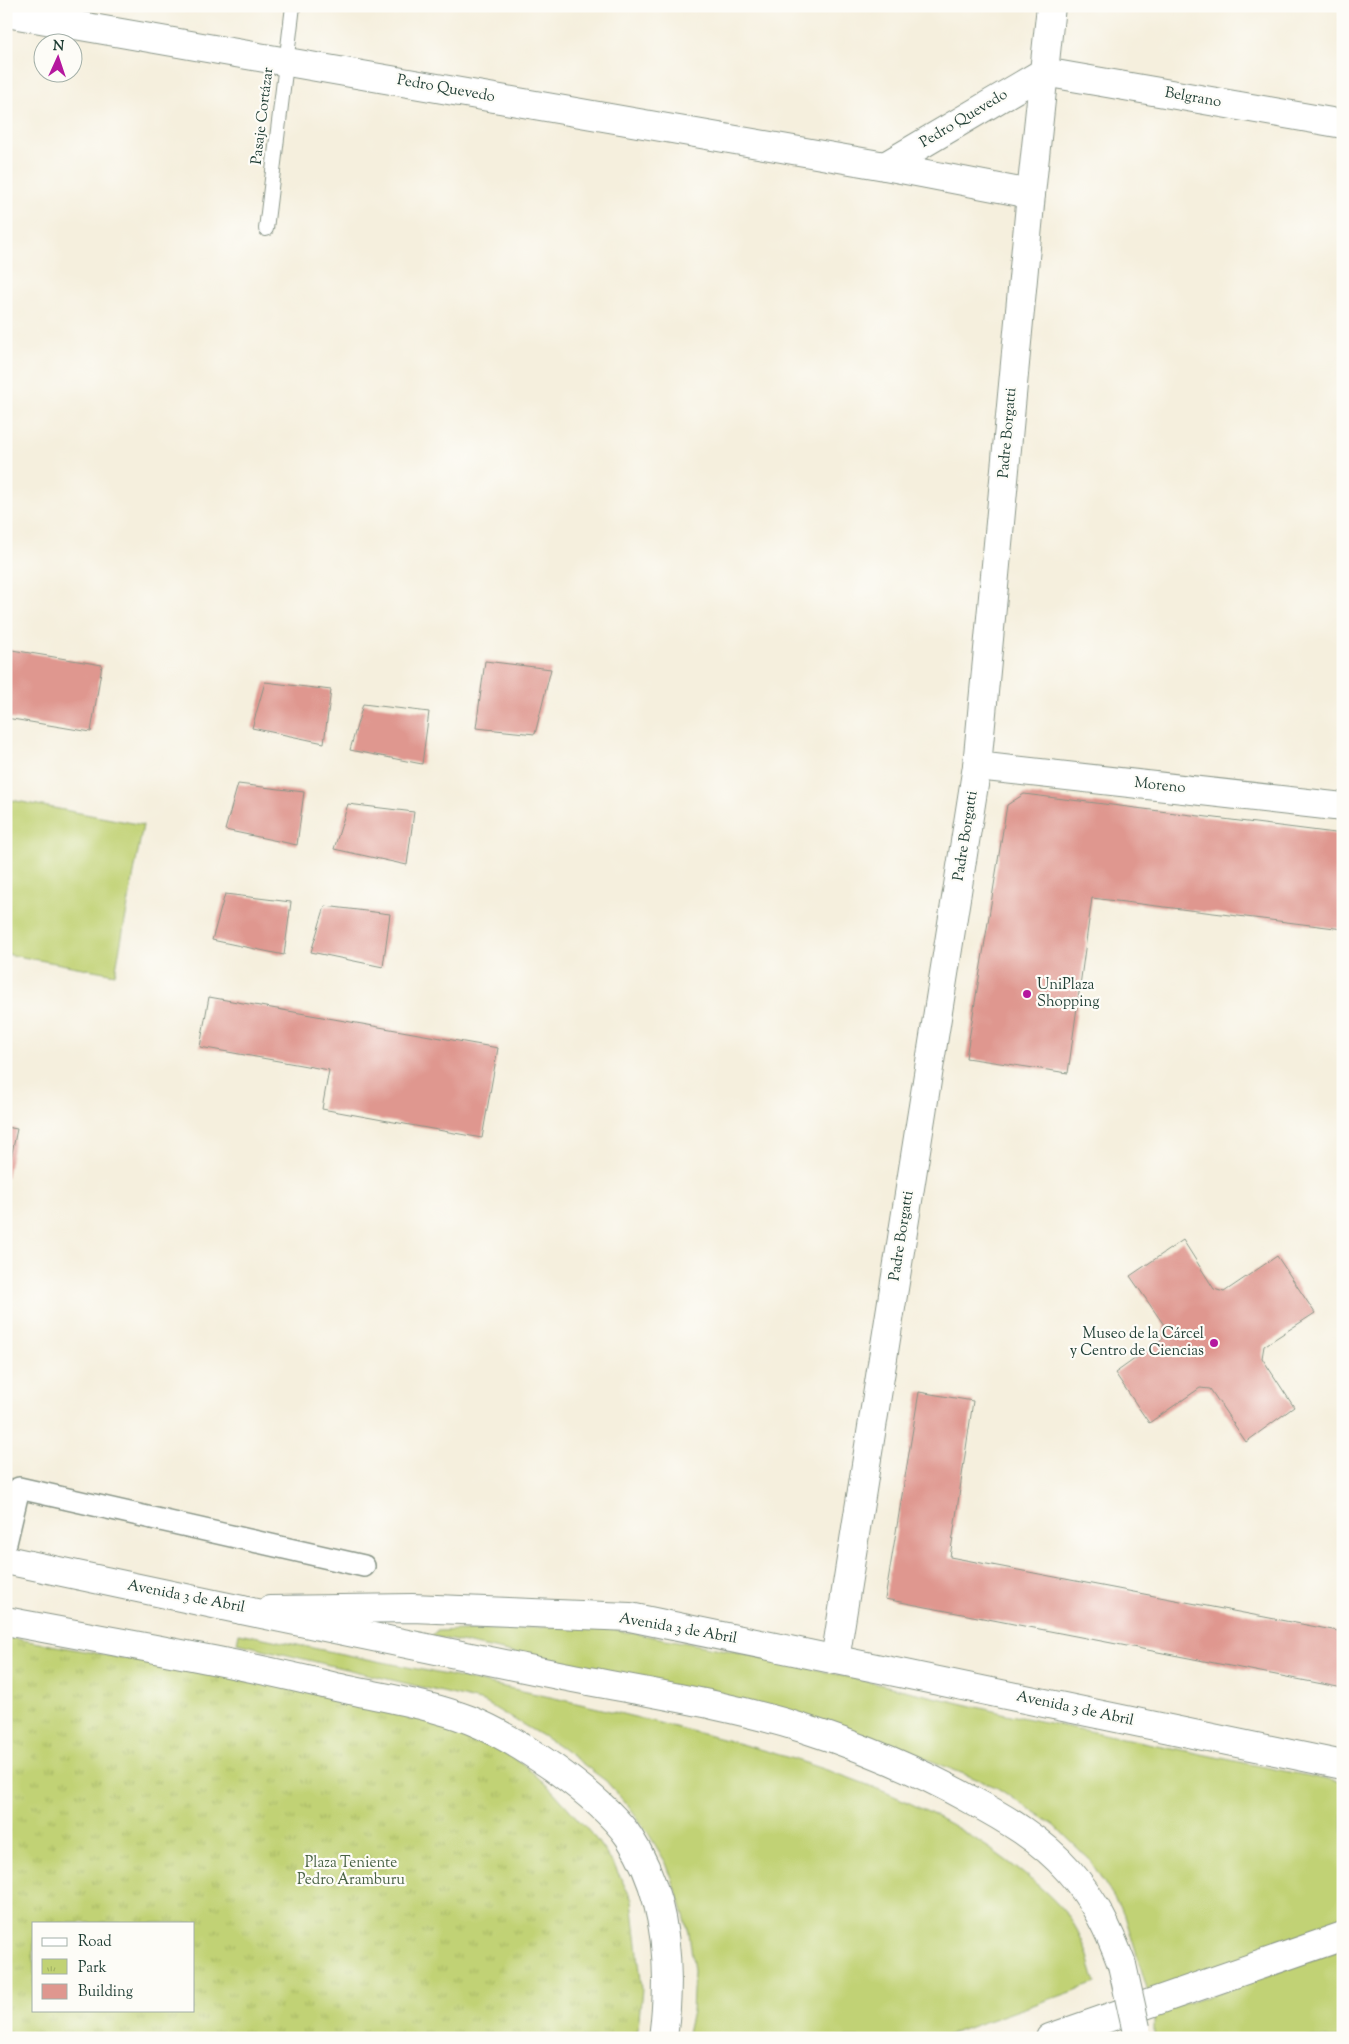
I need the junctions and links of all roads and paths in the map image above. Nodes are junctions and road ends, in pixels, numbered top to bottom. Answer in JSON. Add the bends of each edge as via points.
{"nodes":[{"id":1,"x":293,"y":6,"type":"edge"},
{"id":2,"x":1052,"y":6,"type":"edge"},
{"id":3,"x":6,"y":13,"type":"edge"},
{"id":4,"x":286,"y":61,"type":"junction"},
{"id":5,"x":1044,"y":72,"type":"junction"},
{"id":6,"x":1343,"y":124,"type":"edge"},
{"id":7,"x":885,"y":166,"type":"junction"},
{"id":8,"x":1031,"y":194,"type":"junction"},
{"id":9,"x":266,"y":229,"type":"dead end"},
{"id":10,"x":977,"y":766,"type":"junction"},
{"id":11,"x":1343,"y":807,"type":"edge"},
{"id":12,"x":6,"y":1543,"type":"edge"},
{"id":13,"x":6,"y":1560,"type":"edge"},
{"id":14,"x":364,"y":1566,"type":"dead end"},
{"id":15,"x":242,"y":1610,"type":"junction"},
{"id":16,"x":6,"y":1621,"type":"edge"},
{"id":17,"x":835,"y":1660,"type":"junction"},
{"id":18,"x":1343,"y":1765,"type":"edge"},
{"id":19,"x":1343,"y":1936,"type":"edge"},
{"id":20,"x":1137,"y":2033,"type":"edge"},
{"id":21,"x":663,"y":2038,"type":"edge"},
{"id":22,"x":1050,"y":2038,"type":"edge"}],
"edges":[{"from":1,"to":4,"type":"lane","name":"Pasaje Cortázar"},
{"from":2,"to":5,"type":"main road","name":"Padre Borgatti"},
{"from":3,"to":4,"type":"main road","name":"Pedro Quevedo"},
{"from":4,"to":7,"type":"main road","name":"Pedro Quevedo"},
{"from":4,"to":9,"type":"lane","name":"Pasaje Cortázar"},
{"from":5,"to":6,"type":"main road","name":"Belgrano"},
{"from":5,"to":7,"type":"main road","name":"Pedro Quevedo"},
{"from":5,"to":8,"type":"main road","name":"Padre Borgatti"},
{"from":7,"to":8,"type":"main road","name":"Pedro Quevedo"},
{"from":8,"to":10,"type":"main road","name":"Padre Borgatti"},
{"from":10,"to":11,"type":"main road","name":"Moreno"},
{"from":10,"to":17,"type":"main road","name":"Padre Borgatti"},
{"from":12,"to":14,"type":"street","via":[[18,1488]]},
{"from":13,"to":15,"type":"main road","name":"Avenida 3 de Abril"},
{"from":15,"to":17,"type":"main road","name":"Avenida 3 de Abril","via":[[412,1608],[630,1617]]},
{"from":15,"to":20,"type":"main road","bridge":true,"via":[[716,1707],[804,1729],[919,1773],[1016,1826],[1068,1869],[1092,1899],[1110,1931],[1122,1965]]},
{"from":16,"to":21,"type":"main road","via":[[430,1706],[471,1720],[538,1757],[607,1812],[628,1836],[644,1864],[660,1907],[666,1942],[668,1984]]},
{"from":17,"to":18,"type":"main road","name":"Avenida 3 de Abril"},
{"from":19,"to":22,"type":"main road"}]}
